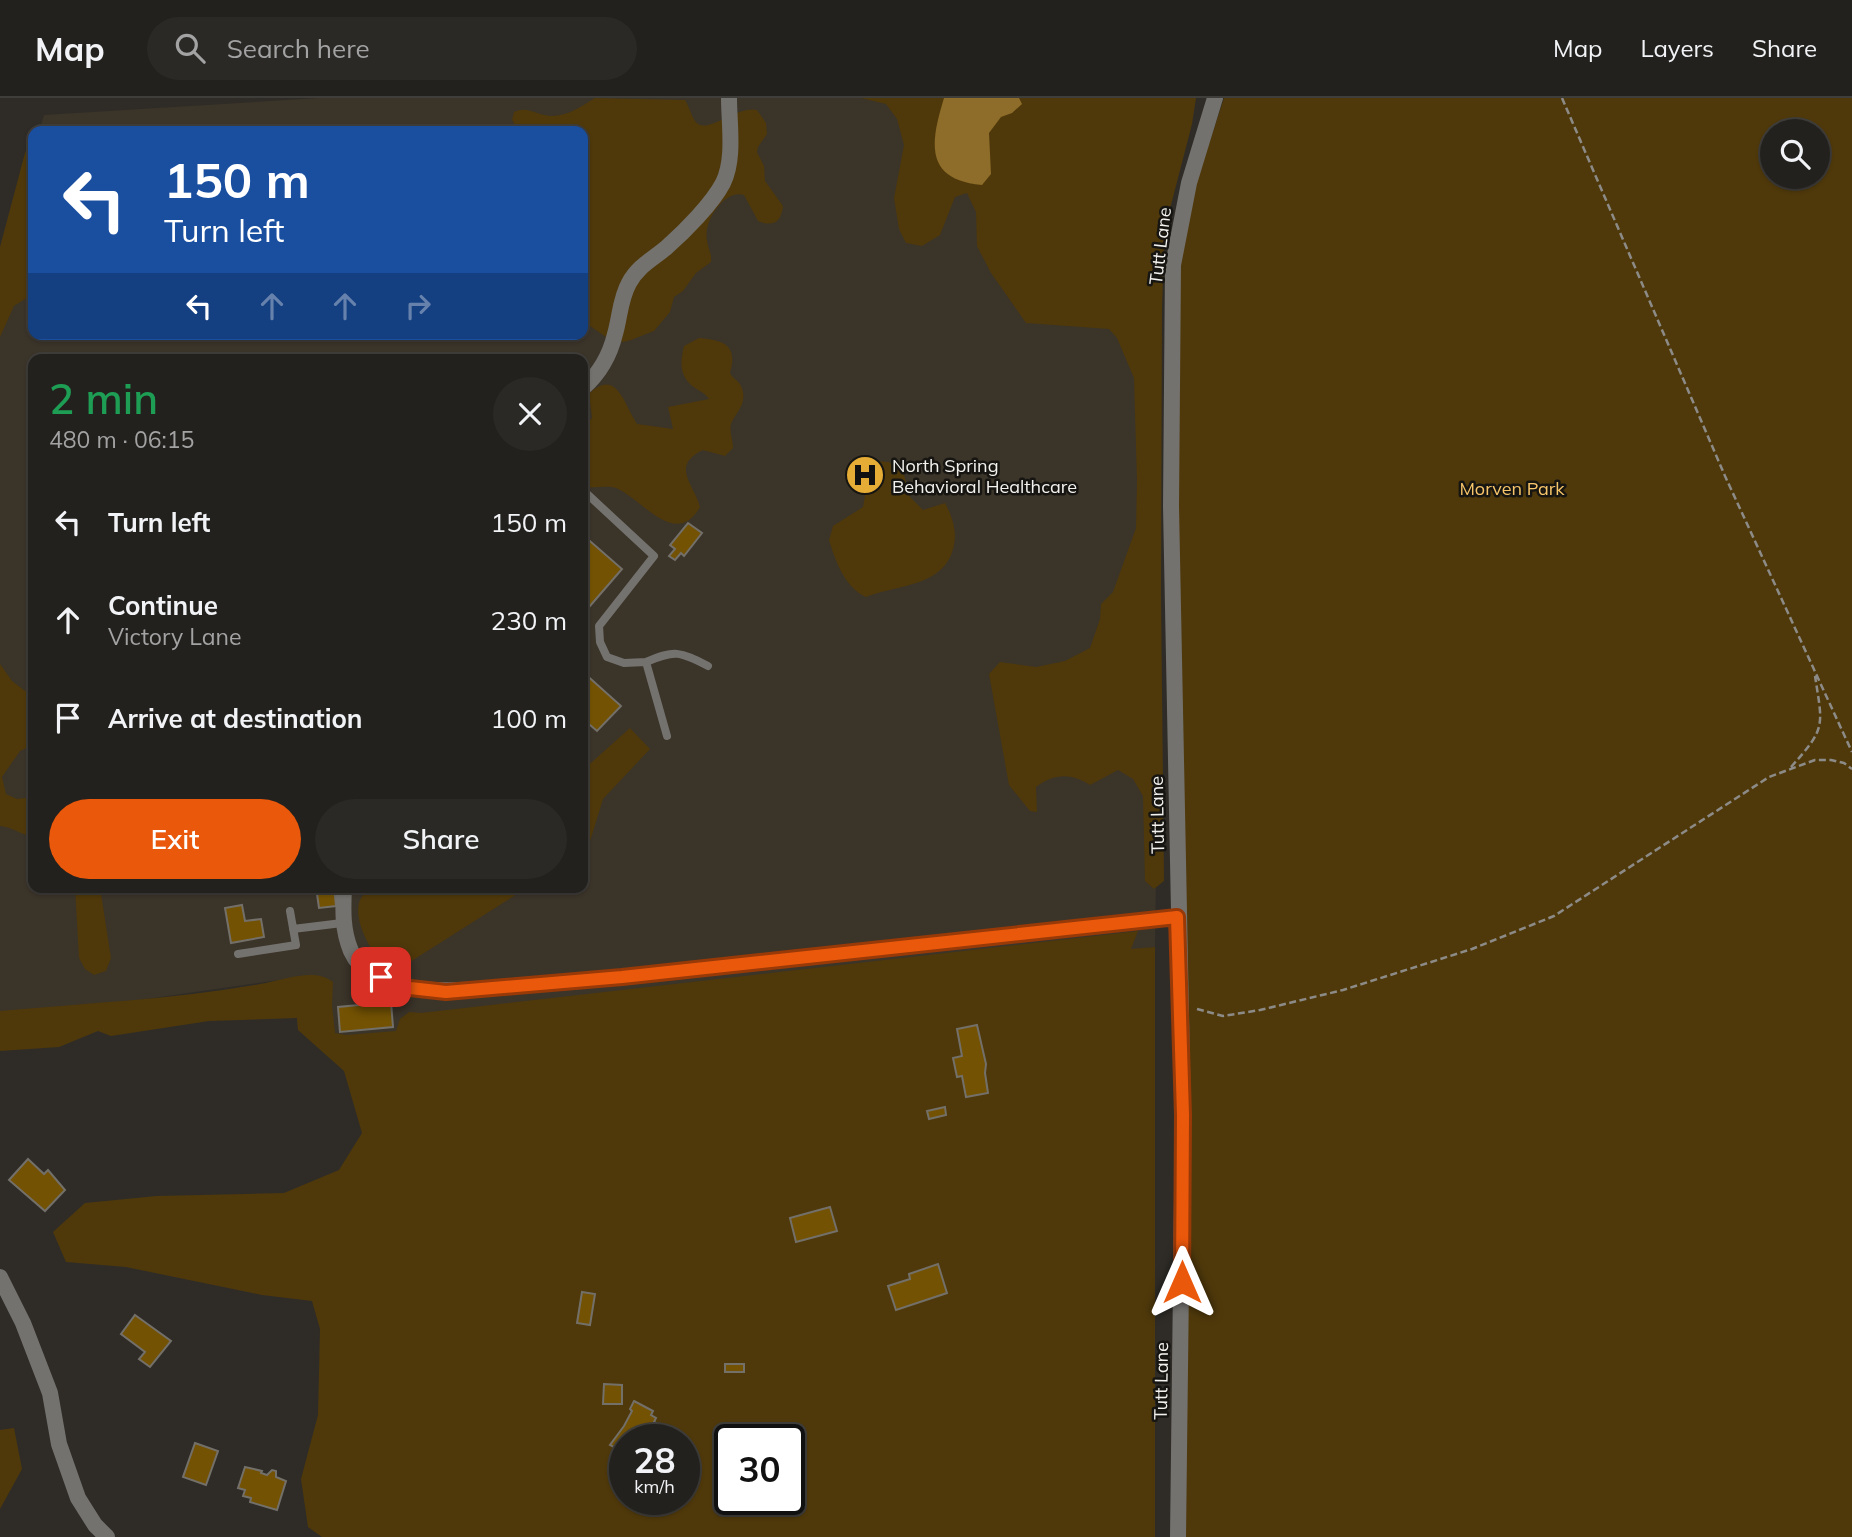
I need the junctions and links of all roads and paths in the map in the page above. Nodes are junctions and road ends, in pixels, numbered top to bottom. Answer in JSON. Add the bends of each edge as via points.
{"nodes":[{"id":1,"x":729,"y":98,"type":"edge"},
{"id":2,"x":1215,"y":98,"type":"edge"},
{"id":3,"x":1562,"y":98,"type":"edge"},
{"id":4,"x":588,"y":382,"type":"edge"},
{"id":5,"x":588,"y":495,"type":"edge"},
{"id":6,"x":646,"y":662,"type":"junction"},
{"id":7,"x":708,"y":666,"type":"dead end"},
{"id":8,"x":1815,"y":671,"type":"junction"},
{"id":9,"x":667,"y":736,"type":"dead end"},
{"id":10,"x":1852,"y":752,"type":"edge"},
{"id":11,"x":1791,"y":767,"type":"junction"},
{"id":12,"x":1852,"y":769,"type":"edge"},
{"id":13,"x":344,"y":893,"type":"edge"},
{"id":14,"x":290,"y":911,"type":"dead end"},
{"id":15,"x":1177,"y":917,"type":"junction"},
{"id":16,"x":342,"y":923,"type":"junction"},
{"id":17,"x":293,"y":929,"type":"junction"},
{"id":18,"x":238,"y":954,"type":"dead end"},
{"id":19,"x":622,"y":977,"type":"joint"},
{"id":20,"x":1180,"y":1002,"type":"junction"},
{"id":21,"x":0,"y":1276,"type":"edge"},
{"id":22,"x":107,"y":1537,"type":"edge"},
{"id":23,"x":1178,"y":1537,"type":"edge"}],
"edges":[{"from":1,"to":4,"type":"street","via":[[729,160],[724,182],[688,226],[639,268],[628,284],[604,364]]},
{"from":2,"to":15,"type":"street","name":"Tutt Lane","via":[[1189,183],[1173,265]]},
{"from":3,"to":8,"type":"path","via":[[1725,476]]},
{"from":5,"to":6,"type":"lane","via":[[654,556],[599,626],[607,657],[624,663]]},
{"from":6,"to":7,"type":"lane","via":[[670,652]]},
{"from":6,"to":9,"type":"lane"},
{"from":8,"to":10,"type":"path"},
{"from":8,"to":11,"type":"path","via":[[1822,722],[1816,740]]},
{"from":11,"to":12,"type":"path","via":[[1831,760]]},
{"from":11,"to":20,"type":"path","via":[[1554,915],[1472,949],[1343,990],[1260,1010],[1223,1016]]},
{"from":13,"to":16,"type":"street"},
{"from":14,"to":17,"type":"lane"},
{"from":15,"to":19,"type":"lane"},
{"from":15,"to":20,"type":"street","name":"Tutt Lane"},
{"from":16,"to":17,"type":"lane"},
{"from":16,"to":19,"type":"street","via":[[351,953],[367,971],[410,988],[446,992]]},
{"from":17,"to":18,"type":"lane","via":[[296,945]]},
{"from":20,"to":23,"type":"street","name":"Tutt Lane"},
{"from":21,"to":22,"type":"street","via":[[50,1393],[59,1444],[78,1498]]}]}
